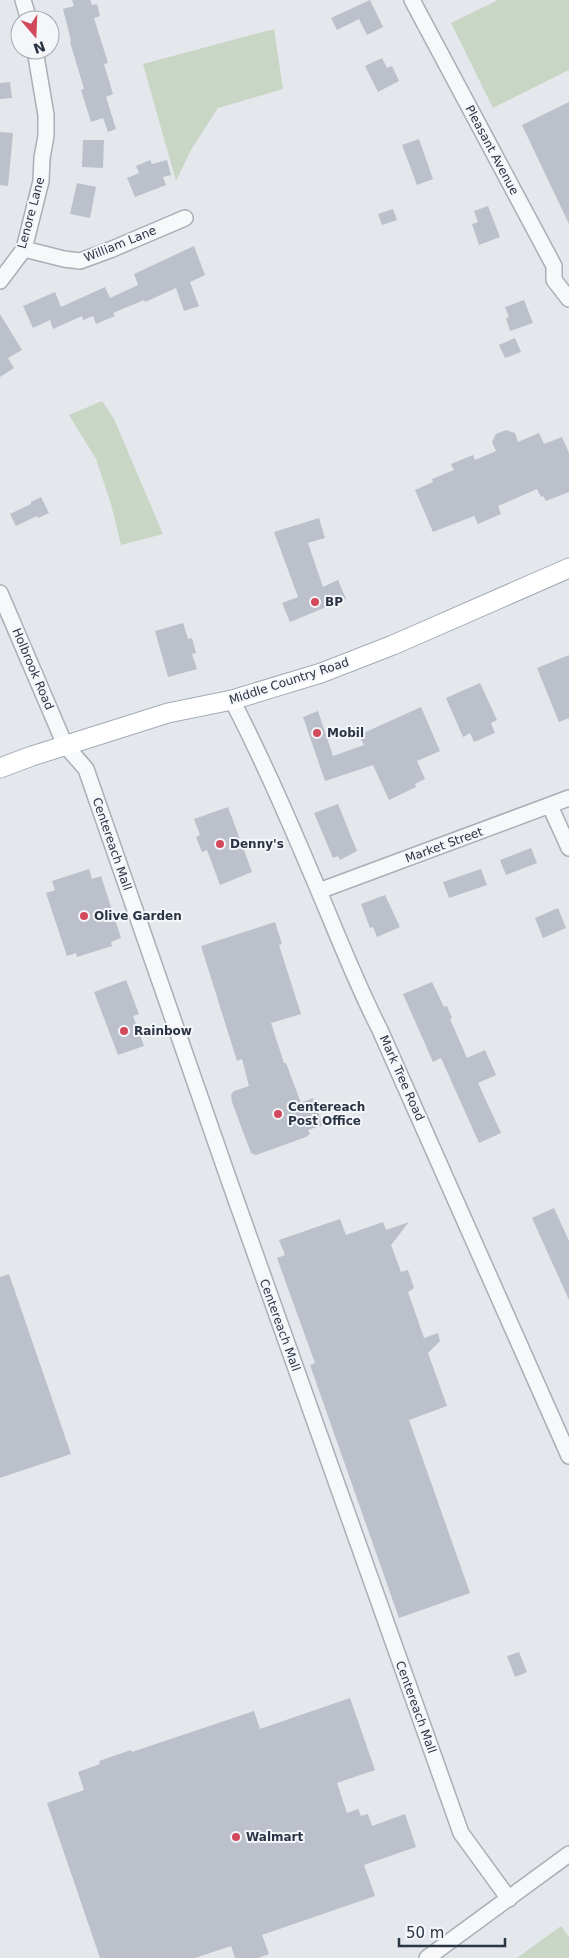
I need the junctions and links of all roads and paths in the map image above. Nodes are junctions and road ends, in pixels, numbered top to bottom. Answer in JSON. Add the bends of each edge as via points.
{"nodes":[{"id":1,"x":412,"y":0,"type":"edge"},
{"id":2,"x":38,"y":60,"type":"edge"},
{"id":3,"x":185,"y":218,"type":"dead end"},
{"id":4,"x":24,"y":249,"type":"junction"},
{"id":5,"x":0,"y":281,"type":"edge"},
{"id":6,"x":569,"y":299,"type":"edge"},
{"id":7,"x":569,"y":568,"type":"edge"},
{"id":8,"x":0,"y":594,"type":"edge"},
{"id":9,"x":232,"y":700,"type":"junction"},
{"id":10,"x":66,"y":745,"type":"junction"},
{"id":11,"x":0,"y":768,"type":"edge"},
{"id":12,"x":569,"y":798,"type":"edge"},
{"id":13,"x":550,"y":806,"type":"junction"},
{"id":14,"x":569,"y":848,"type":"edge"},
{"id":15,"x":319,"y":891,"type":"junction"},
{"id":16,"x":569,"y":1456,"type":"edge"},
{"id":17,"x":569,"y":1854,"type":"edge"},
{"id":18,"x":509,"y":1899,"type":"junction"},
{"id":19,"x":428,"y":1958,"type":"edge"}],
"edges":[{"from":1,"to":6,"type":"street","name":"Pleasant Avenue","via":[[554,266],[554,280]]},
{"from":2,"to":4,"type":"street","name":"Lenore Lane","via":[[46,136],[41,181]]},
{"from":3,"to":4,"type":"street","name":"William Lane","via":[[80,261]]},
{"from":4,"to":5,"type":"street","name":"Lenore Lane"},
{"from":7,"to":9,"type":"main road","name":"Middle Country Road","via":[[393,646]]},
{"from":8,"to":10,"type":"street","name":"Holbrook Road"},
{"from":9,"to":10,"type":"main road","name":"Middle Country Road","via":[[168,713]]},
{"from":9,"to":15,"type":"street","name":"Mark Tree Road"},
{"from":10,"to":11,"type":"main road","name":"Middle Country Road"},
{"from":10,"to":18,"type":"street","name":"Centereach Mall","via":[[86,769],[461,1833]]},
{"from":12,"to":13,"type":"street","name":"Market Street"},
{"from":13,"to":14,"type":"street"},
{"from":13,"to":15,"type":"street","name":"Market Street"},
{"from":15,"to":16,"type":"street","name":"Mark Tree Road","via":[[364,999]]},
{"from":17,"to":18,"type":"street"},
{"from":18,"to":19,"type":"street"}]}
